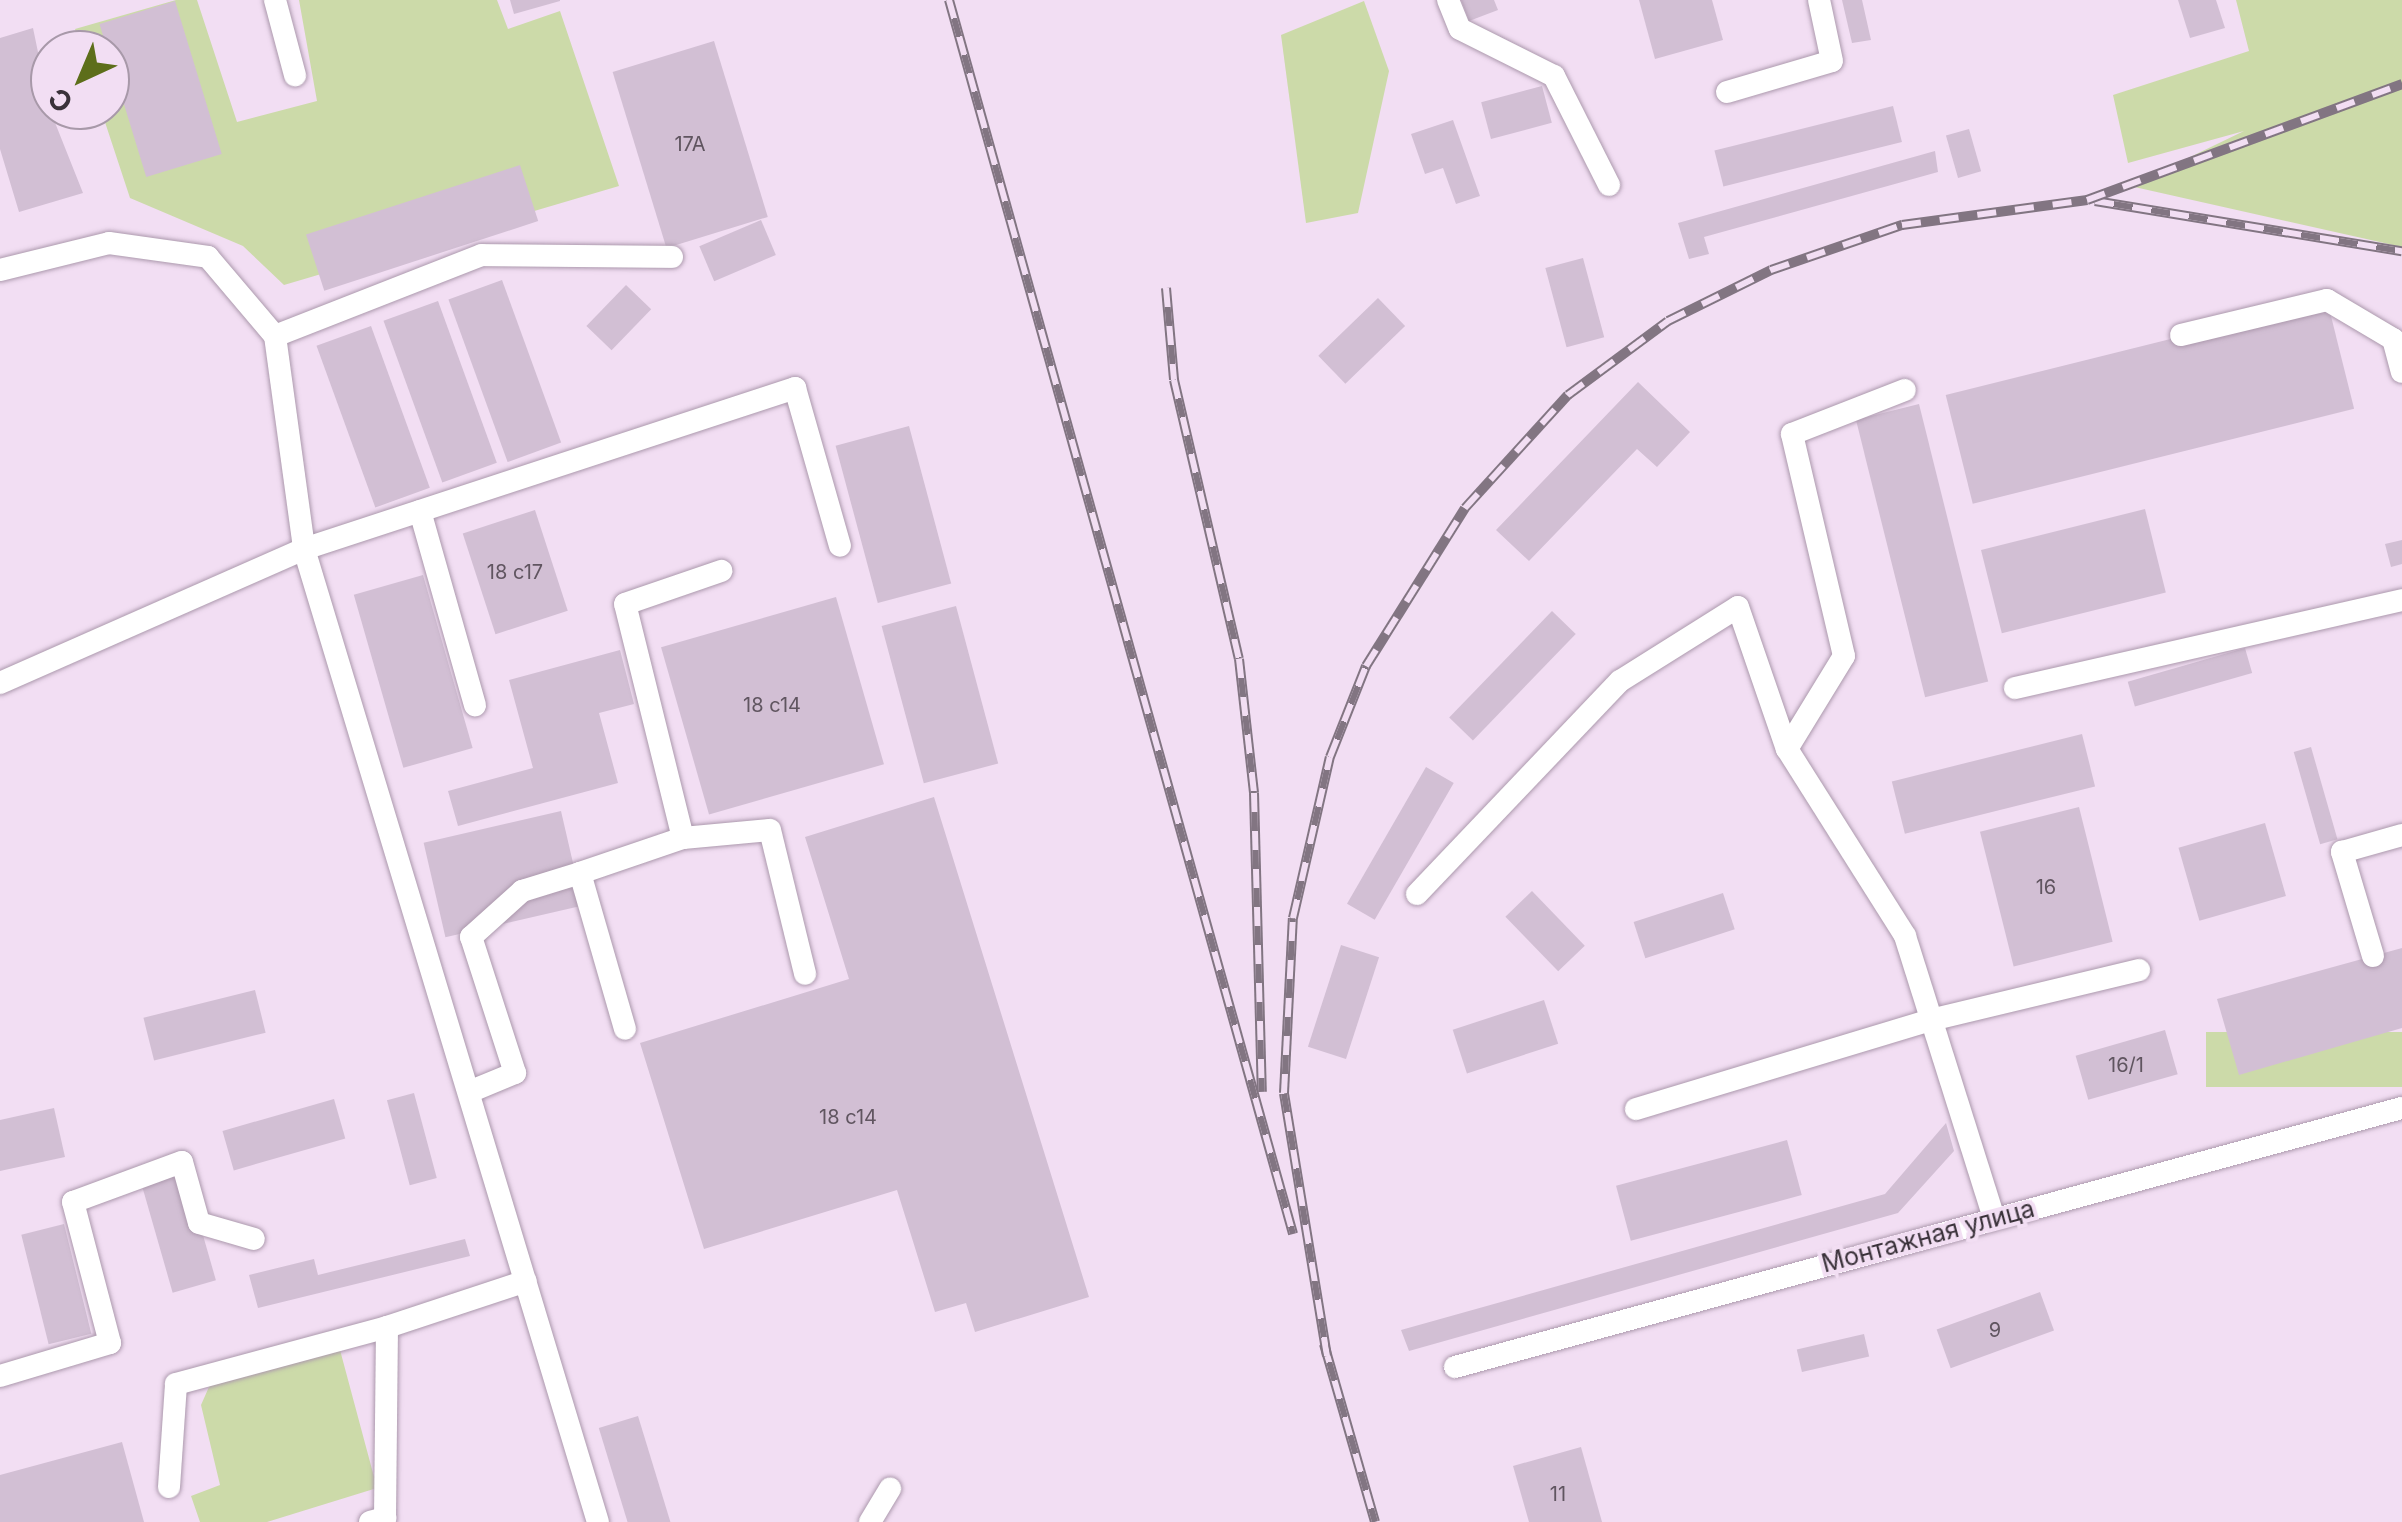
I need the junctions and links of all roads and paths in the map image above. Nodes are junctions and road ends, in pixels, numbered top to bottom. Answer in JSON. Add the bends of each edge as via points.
{"nodes":[{"id":1,"x":275,"y":0,"type":"edge"},
{"id":2,"x":1448,"y":0,"type":"edge"},
{"id":3,"x":1818,"y":0,"type":"edge"},
{"id":4,"x":296,"y":75,"type":"dead end"},
{"id":5,"x":1727,"y":92,"type":"dead end"},
{"id":6,"x":1609,"y":185,"type":"dead end"},
{"id":7,"x":672,"y":256,"type":"dead end"},
{"id":8,"x":0,"y":270,"type":"edge"},
{"id":9,"x":2181,"y":335,"type":"dead end"},
{"id":10,"x":275,"y":336,"type":"junction"},
{"id":11,"x":2402,"y":372,"type":"edge"},
{"id":12,"x":1905,"y":390,"type":"dead end"},
{"id":13,"x":420,"y":512,"type":"junction"},
{"id":14,"x":840,"y":546,"type":"dead end"},
{"id":15,"x":304,"y":550,"type":"junction"},
{"id":16,"x":721,"y":571,"type":"dead end"},
{"id":17,"x":2402,"y":600,"type":"edge"},
{"id":18,"x":0,"y":683,"type":"edge"},
{"id":19,"x":2016,"y":688,"type":"dead end"},
{"id":20,"x":475,"y":704,"type":"dead end"},
{"id":21,"x":1787,"y":749,"type":"junction"},
{"id":22,"x":2402,"y":835,"type":"edge"},
{"id":23,"x":683,"y":838,"type":"junction"},
{"id":24,"x":580,"y":873,"type":"junction"},
{"id":25,"x":1417,"y":894,"type":"dead end"},
{"id":26,"x":2374,"y":956,"type":"dead end"},
{"id":27,"x":2139,"y":970,"type":"dead end"},
{"id":28,"x":805,"y":974,"type":"dead end"},
{"id":29,"x":1931,"y":1020,"type":"junction"},
{"id":30,"x":625,"y":1029,"type":"dead end"},
{"id":31,"x":469,"y":1092,"type":"junction"},
{"id":32,"x":2402,"y":1108,"type":"edge"},
{"id":33,"x":1636,"y":1109,"type":"dead end"},
{"id":34,"x":1994,"y":1218,"type":"junction"},
{"id":35,"x":254,"y":1239,"type":"dead end"},
{"id":36,"x":526,"y":1281,"type":"junction"},
{"id":37,"x":387,"y":1327,"type":"junction"},
{"id":38,"x":1455,"y":1367,"type":"dead end"},
{"id":39,"x":0,"y":1376,"type":"edge"},
{"id":40,"x":169,"y":1487,"type":"dead end"},
{"id":41,"x":890,"y":1489,"type":"dead end"},
{"id":42,"x":370,"y":1522,"type":"edge"},
{"id":43,"x":598,"y":1522,"type":"edge"},
{"id":44,"x":870,"y":1522,"type":"edge"}],
"edges":[{"from":1,"to":4,"type":"street"},
{"from":2,"to":6,"type":"street","via":[[1460,29],[1554,76]]},
{"from":3,"to":5,"type":"street","via":[[1832,62]]},
{"from":7,"to":10,"type":"street","via":[[482,256]]},
{"from":8,"to":10,"type":"street","via":[[109,243],[208,257]]},
{"from":9,"to":11,"type":"street","via":[[2328,300],[2394,339]]},
{"from":10,"to":15,"type":"street"},
{"from":12,"to":21,"type":"street","via":[[1792,434],[1844,656]]},
{"from":13,"to":14,"type":"street","via":[[796,388]]},
{"from":13,"to":15,"type":"street"},
{"from":13,"to":20,"type":"street"},
{"from":15,"to":18,"type":"street"},
{"from":15,"to":31,"type":"street"},
{"from":16,"to":23,"type":"street","via":[[626,604]]},
{"from":17,"to":19,"type":"street"},
{"from":21,"to":25,"type":"street","via":[[1738,607],[1620,681]]},
{"from":21,"to":29,"type":"street","via":[[1904,936]]},
{"from":22,"to":26,"type":"street","via":[[2342,852]]},
{"from":23,"to":24,"type":"street"},
{"from":23,"to":28,"type":"street","via":[[770,830]]},
{"from":24,"to":30,"type":"street"},
{"from":24,"to":31,"type":"street","via":[[522,891],[471,937],[515,1073]]},
{"from":27,"to":29,"type":"street"},
{"from":29,"to":33,"type":"street"},
{"from":29,"to":34,"type":"street"},
{"from":31,"to":36,"type":"street"},
{"from":32,"to":34,"type":"street","name":"Монтажная улица"},
{"from":34,"to":38,"type":"street","name":"Монтажная улица"},
{"from":35,"to":39,"type":"street","via":[[200,1223],[182,1162],[74,1202],[110,1343]]},
{"from":36,"to":37,"type":"street"},
{"from":36,"to":43,"type":"street"},
{"from":37,"to":40,"type":"street","via":[[176,1384]]},
{"from":37,"to":42,"type":"street","via":[[385,1518]]},
{"from":41,"to":44,"type":"street"}]}
